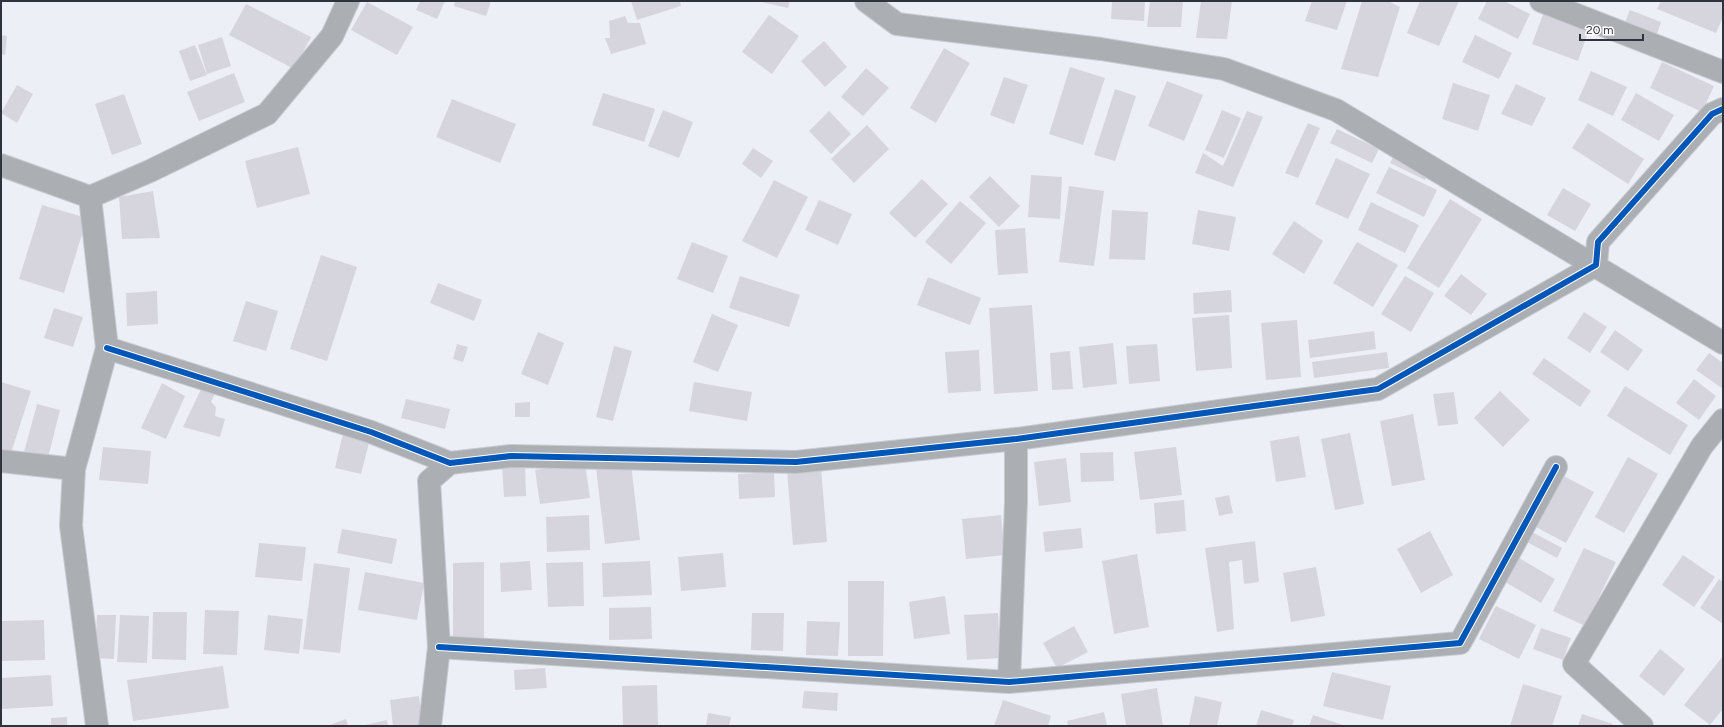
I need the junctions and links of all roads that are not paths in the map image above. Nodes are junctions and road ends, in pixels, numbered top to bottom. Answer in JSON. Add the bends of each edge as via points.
{"nodes":[{"id":1,"x":348,"y":1,"type":"edge"},
{"id":2,"x":866,"y":1,"type":"edge"},
{"id":3,"x":1541,"y":1,"type":"edge"},
{"id":4,"x":1723,"y":72,"type":"edge"},
{"id":5,"x":1723,"y":109,"type":"edge"},
{"id":6,"x":1,"y":165,"type":"edge"},
{"id":7,"x":90,"y":197,"type":"junction"},
{"id":8,"x":1596,"y":265,"type":"junction"},
{"id":9,"x":1723,"y":343,"type":"edge"},
{"id":10,"x":107,"y":348,"type":"junction"},
{"id":11,"x":1723,"y":420,"type":"edge"},
{"id":12,"x":1016,"y":439,"type":"junction"},
{"id":13,"x":1,"y":461,"type":"edge"},
{"id":14,"x":450,"y":464,"type":"junction"},
{"id":15,"x":1556,"y":467,"type":"dead end"},
{"id":16,"x":74,"y":469,"type":"junction"},
{"id":17,"x":439,"y":647,"type":"junction"},
{"id":18,"x":1009,"y":682,"type":"junction"},
{"id":19,"x":97,"y":726,"type":"edge"},
{"id":20,"x":430,"y":726,"type":"edge"},
{"id":21,"x":1642,"y":726,"type":"edge"}],
"edges":[{"from":1,"to":7,"type":"street","via":[[332,36],[267,114]]},
{"from":2,"to":8,"type":"street","via":[[898,24],[1101,48],[1232,72],[1336,110]]},
{"from":3,"to":4,"type":"street"},
{"from":5,"to":8,"type":"street","via":[[1712,114],[1598,242]]},
{"from":6,"to":7,"type":"street"},
{"from":7,"to":10,"type":"street"},
{"from":8,"to":9,"type":"street"},
{"from":8,"to":12,"type":"street","via":[[1378,388]]},
{"from":10,"to":14,"type":"street","via":[[371,432]]},
{"from":10,"to":16,"type":"street"},
{"from":11,"to":21,"type":"street","via":[[1702,446],[1574,664]]},
{"from":12,"to":14,"type":"street","via":[[796,462],[511,456]]},
{"from":12,"to":18,"type":"street"},
{"from":13,"to":16,"type":"street"},
{"from":14,"to":17,"type":"street","via":[[429,481]]},
{"from":15,"to":18,"type":"street","via":[[1460,643]]},
{"from":16,"to":19,"type":"street","via":[[71,526]]},
{"from":17,"to":18,"type":"street"},
{"from":17,"to":20,"type":"street"}]}
